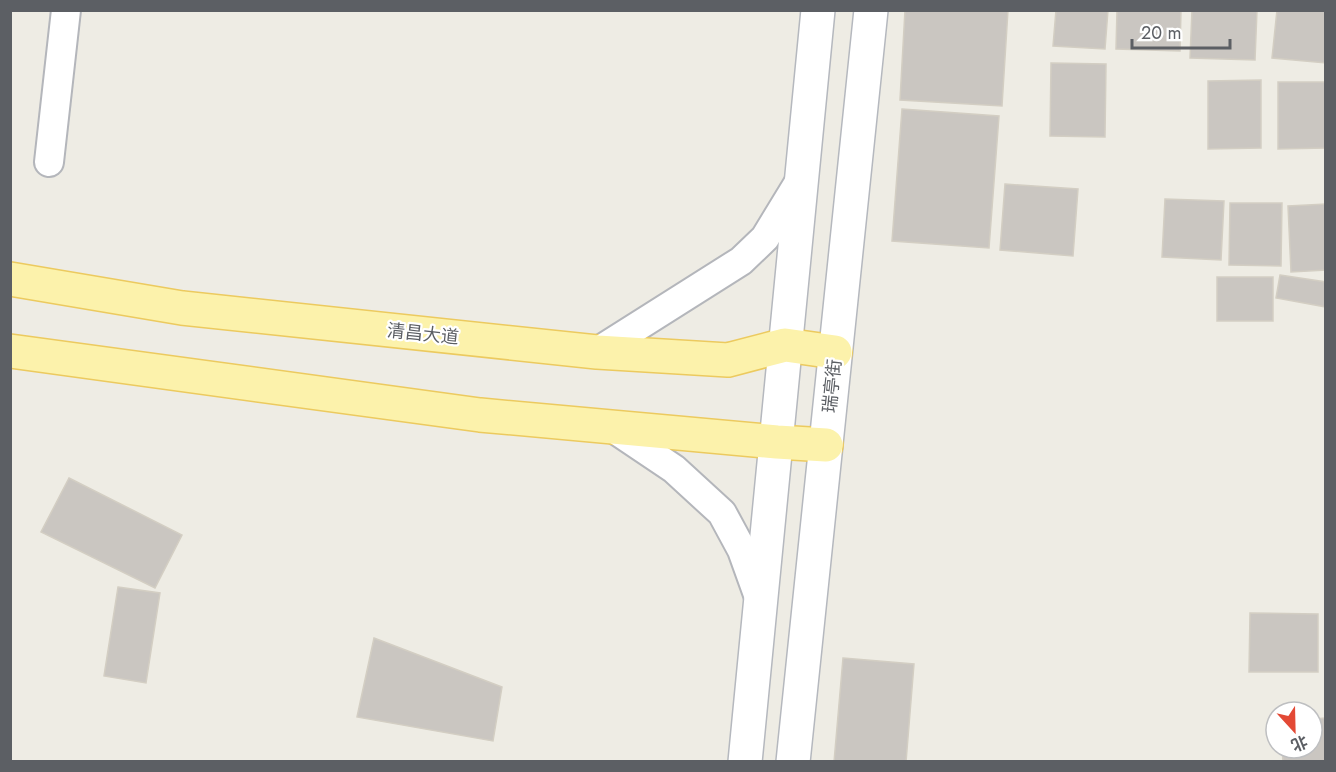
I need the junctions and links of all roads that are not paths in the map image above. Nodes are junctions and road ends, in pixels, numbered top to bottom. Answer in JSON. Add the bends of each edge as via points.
{"nodes":[{"id":1,"x":66,"y":10,"type":"edge"},
{"id":2,"x":818,"y":10,"type":"edge"},
{"id":3,"x":871,"y":10,"type":"edge"},
{"id":4,"x":49,"y":162,"type":"dead end"},
{"id":5,"x":801,"y":179,"type":"junction"},
{"id":6,"x":10,"y":279,"type":"edge"},
{"id":7,"x":785,"y":345,"type":"junction"},
{"id":8,"x":10,"y":351,"type":"edge"},
{"id":9,"x":597,"y":352,"type":"junction"},
{"id":10,"x":835,"y":352,"type":"junction"},
{"id":11,"x":612,"y":428,"type":"junction"},
{"id":12,"x":777,"y":442,"type":"junction"},
{"id":13,"x":826,"y":444,"type":"junction"},
{"id":14,"x":761,"y":603,"type":"junction"},
{"id":15,"x":745,"y":762,"type":"edge"},
{"id":16,"x":793,"y":762,"type":"edge"}],
"edges":[{"from":1,"to":4,"type":"street"},
{"from":2,"to":5,"type":"main road"},
{"from":3,"to":10,"type":"main road","name":"瑞亭街"},
{"from":5,"to":7,"type":"main road"},
{"from":5,"to":9,"type":"street","via":[[765,238],[741,261]]},
{"from":6,"to":9,"type":"main road","name":"清昌大道","via":[[182,308]]},
{"from":7,"to":9,"type":"main road","name":"清昌大道","via":[[729,360]]},
{"from":7,"to":10,"type":"main road","name":"清昌大道"},
{"from":7,"to":12,"type":"main road"},
{"from":8,"to":11,"type":"main road","via":[[480,415]]},
{"from":10,"to":13,"type":"main road","name":"瑞亭街"},
{"from":11,"to":12,"type":"main road"},
{"from":11,"to":14,"type":"street","via":[[674,469],[722,513],[742,550]]},
{"from":12,"to":13,"type":"main road"},
{"from":12,"to":14,"type":"main road"},
{"from":13,"to":16,"type":"main road","name":"瑞亭街"},
{"from":14,"to":15,"type":"main road"}]}
